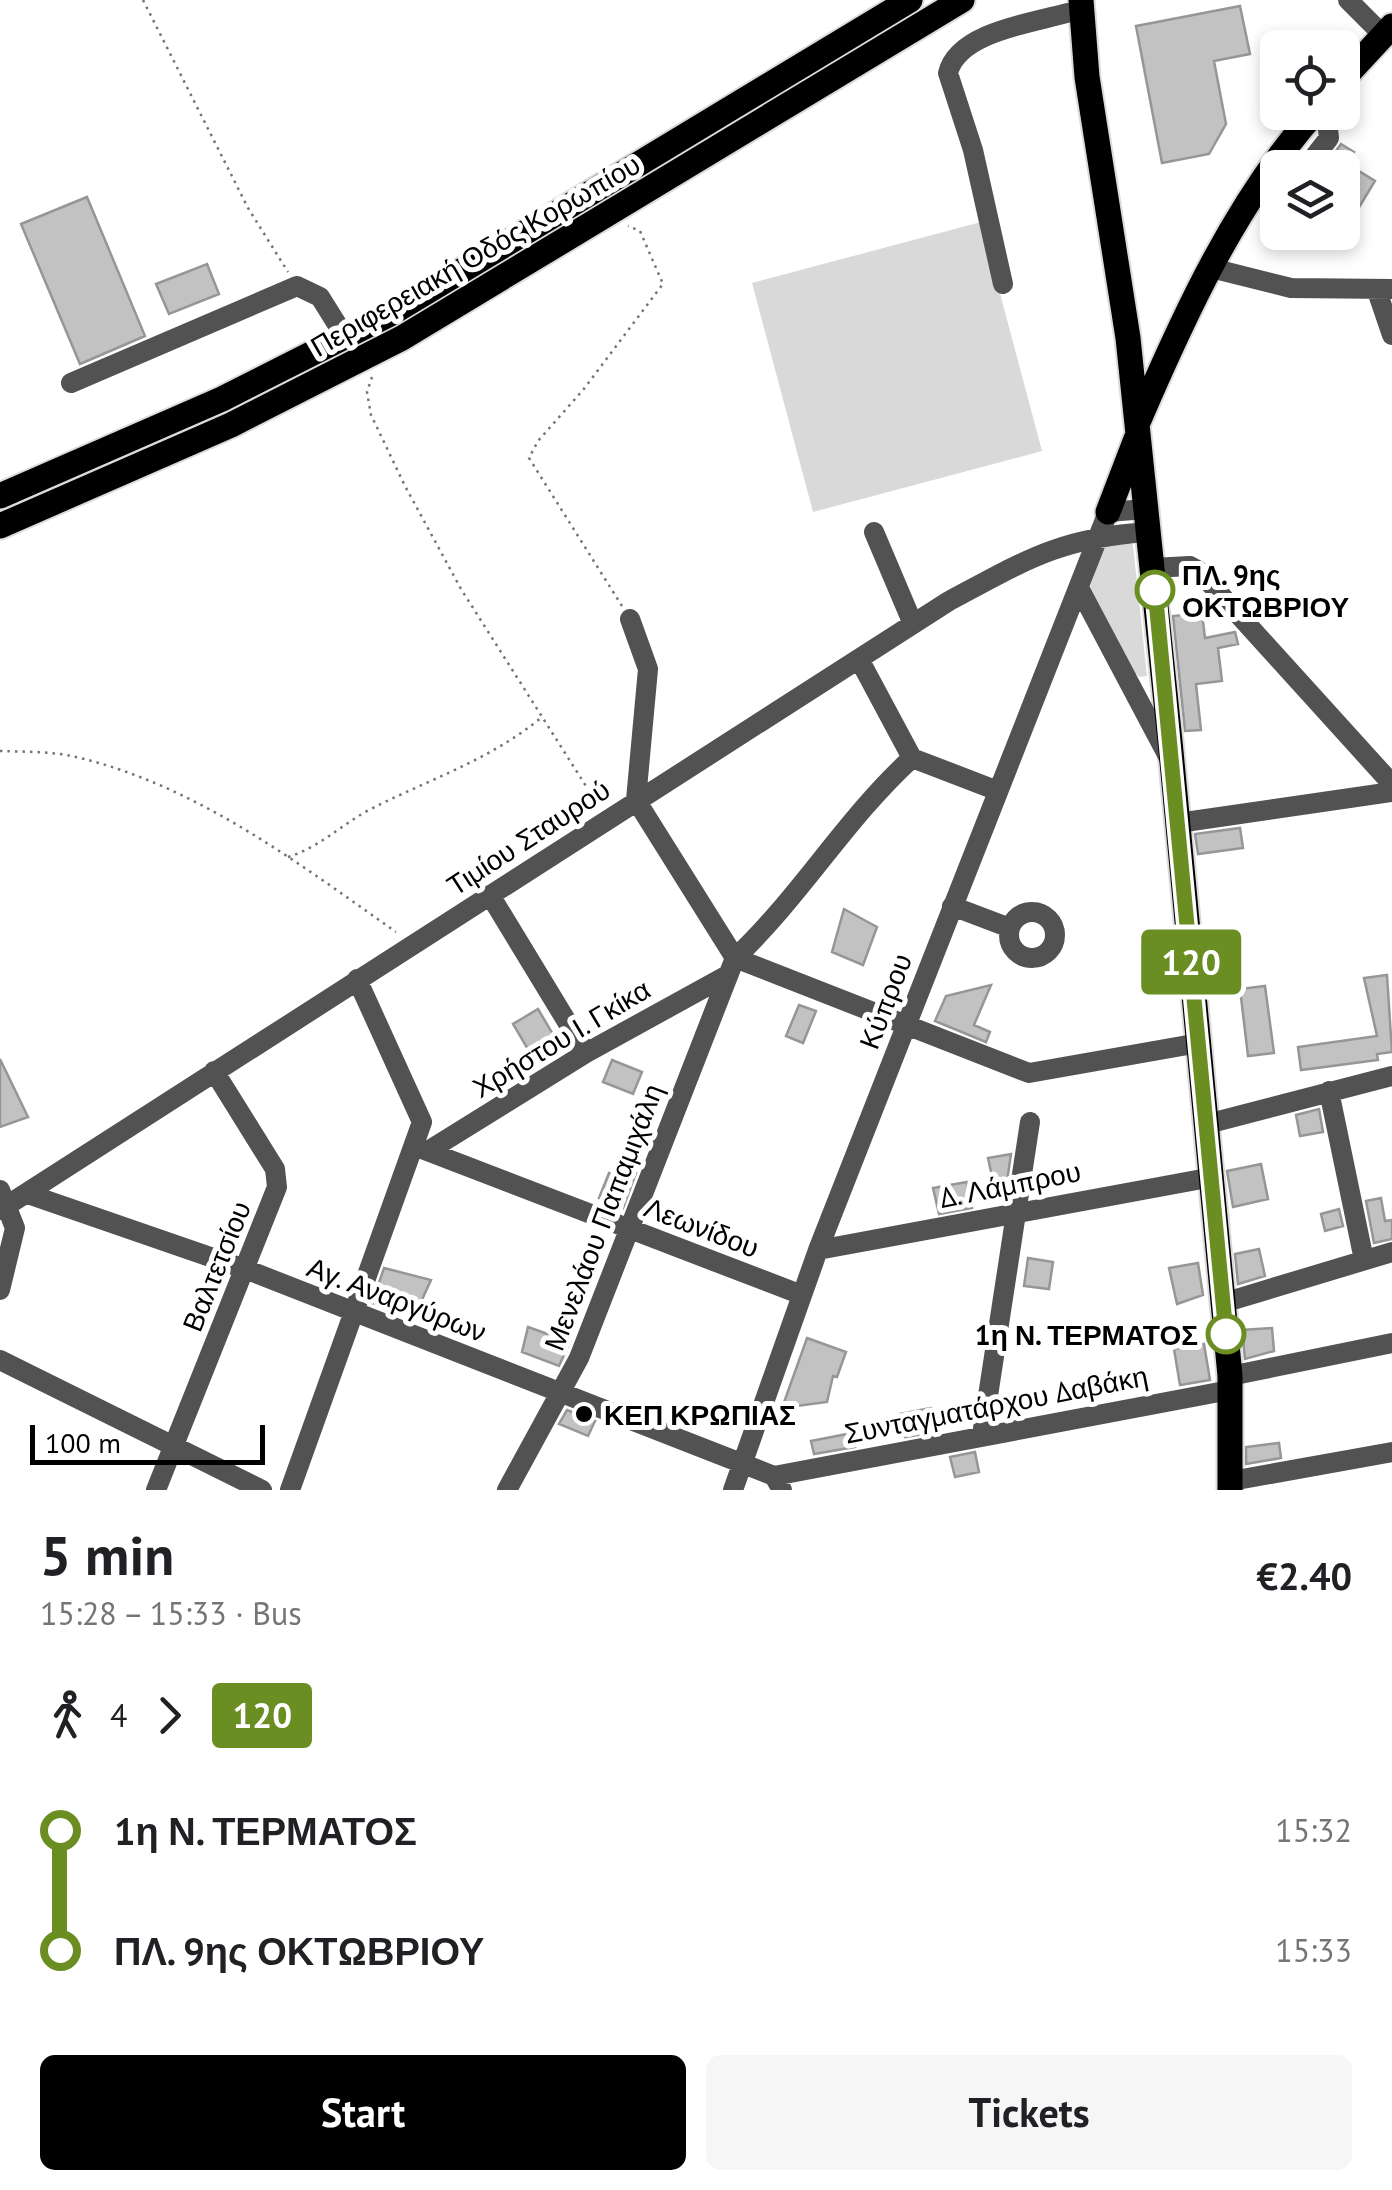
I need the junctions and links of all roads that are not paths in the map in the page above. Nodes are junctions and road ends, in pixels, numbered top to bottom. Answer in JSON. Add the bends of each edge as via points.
{"nodes":[{"id":1,"x":910,"y":0,"type":"edge"},
{"id":2,"x":962,"y":0,"type":"edge"},
{"id":3,"x":1348,"y":0,"type":"edge"},
{"id":4,"x":1070,"y":4,"type":"edge"},
{"id":5,"x":1392,"y":5,"type":"edge"},
{"id":6,"x":1382,"y":28,"type":"edge"},
{"id":7,"x":1360,"y":44,"type":"edge"},
{"id":8,"x":1360,"y":57,"type":"edge"},
{"id":9,"x":1260,"y":189,"type":"edge"},
{"id":10,"x":1211,"y":268,"type":"junction"},
{"id":11,"x":1003,"y":284,"type":"dead end"},
{"id":12,"x":1385,"y":290,"type":"edge"},
{"id":13,"x":1392,"y":335,"type":"edge"},
{"id":14,"x":346,"y":337,"type":"junction"},
{"id":15,"x":71,"y":383,"type":"dead end"},
{"id":16,"x":1138,"y":429,"type":"junction"},
{"id":17,"x":0,"y":496,"type":"edge"},
{"id":18,"x":1147,"y":520,"type":"junction"},
{"id":19,"x":1104,"y":524,"type":"junction"},
{"id":20,"x":0,"y":526,"type":"edge"},
{"id":21,"x":874,"y":532,"type":"dead end"},
{"id":22,"x":1152,"y":568,"type":"junction"},
{"id":23,"x":1079,"y":588,"type":"junction"},
{"id":24,"x":630,"y":619,"type":"road end"},
{"id":25,"x":914,"y":624,"type":"junction"},
{"id":26,"x":859,"y":659,"type":"junction"},
{"id":27,"x":1171,"y":753,"type":"junction"},
{"id":28,"x":912,"y":758,"type":"junction"},
{"id":29,"x":1392,"y":784,"type":"edge"},
{"id":30,"x":998,"y":791,"type":"junction"},
{"id":31,"x":1392,"y":792,"type":"edge"},
{"id":32,"x":636,"y":800,"type":"junction"},
{"id":33,"x":1178,"y":823,"type":"junction"},
{"id":34,"x":490,"y":894,"type":"junction"},
{"id":35,"x":952,"y":906,"type":"junction"},
{"id":36,"x":1010,"y":928,"type":"dead end"},
{"id":37,"x":735,"y":958,"type":"junction"},
{"id":38,"x":724,"y":977,"type":"junction"},
{"id":39,"x":357,"y":979,"type":"junction"},
{"id":40,"x":904,"y":1027,"type":"junction"},
{"id":41,"x":1199,"y":1043,"type":"junction"},
{"id":42,"x":586,"y":1053,"type":"junction"},
{"id":43,"x":214,"y":1072,"type":"junction"},
{"id":44,"x":1392,"y":1076,"type":"edge"},
{"id":45,"x":1330,"y":1090,"type":"junction"},
{"id":46,"x":1030,"y":1122,"type":"dead end"},
{"id":47,"x":1207,"y":1124,"type":"junction"},
{"id":48,"x":421,"y":1148,"type":"junction"},
{"id":49,"x":1213,"y":1177,"type":"junction"},
{"id":50,"x":28,"y":1194,"type":"junction"},
{"id":51,"x":3,"y":1202,"type":"edge"},
{"id":52,"x":1018,"y":1210,"type":"junction"},
{"id":53,"x":631,"y":1228,"type":"junction"},
{"id":54,"x":818,"y":1250,"type":"junction"},
{"id":55,"x":1392,"y":1252,"type":"edge"},
{"id":56,"x":1364,"y":1260,"type":"junction"},
{"id":57,"x":246,"y":1269,"type":"junction"},
{"id":58,"x":0,"y":1290,"type":"edge"},
{"id":59,"x":802,"y":1295,"type":"junction"},
{"id":60,"x":1223,"y":1303,"type":"junction"},
{"id":61,"x":354,"y":1312,"type":"junction"},
{"id":62,"x":1392,"y":1342,"type":"edge"},
{"id":63,"x":0,"y":1360,"type":"edge"},
{"id":64,"x":1230,"y":1383,"type":"junction"},
{"id":65,"x":562,"y":1393,"type":"junction"},
{"id":66,"x":982,"y":1435,"type":"junction"},
{"id":67,"x":174,"y":1446,"type":"junction"},
{"id":68,"x":1392,"y":1452,"type":"edge"},
{"id":69,"x":742,"y":1464,"type":"junction"},
{"id":70,"x":778,"y":1483,"type":"edge"},
{"id":71,"x":1231,"y":1486,"type":"edge"},
{"id":72,"x":156,"y":1490,"type":"edge"},
{"id":73,"x":262,"y":1490,"type":"edge"},
{"id":74,"x":290,"y":1490,"type":"edge"},
{"id":75,"x":507,"y":1490,"type":"edge"},
{"id":76,"x":733,"y":1490,"type":"edge"}],
"edges":[{"from":1,"to":14,"type":"main road","name":"Περιφερειακή Οδός Κορωπίου"},
{"from":2,"to":20,"type":"main road","name":"Περιφερειακή Οδός Κορωπίου","via":[[402,338],[231,425]]},
{"from":3,"to":6,"type":"street"},
{"from":4,"to":11,"type":"street","via":[[959,52],[948,73]]},
{"from":4,"to":16,"type":"main road","via":[[1087,76]]},
{"from":5,"to":6,"type":"main road"},
{"from":6,"to":7,"type":"main road"},
{"from":6,"to":8,"type":"main road"},
{"from":9,"to":10,"type":"main road"},
{"from":10,"to":12,"type":"street","via":[[1291,288]]},
{"from":10,"to":16,"type":"main road"},
{"from":12,"to":13,"type":"street"},
{"from":14,"to":15,"type":"street","via":[[314,291],[296,286]]},
{"from":14,"to":17,"type":"main road","name":"Περιφερειακή Οδός Κορωπίου","via":[[222,400]]},
{"from":16,"to":18,"type":"main road"},
{"from":16,"to":19,"type":"main road"},
{"from":18,"to":19,"type":"street","name":"Τιμίου Σταυρού"},
{"from":18,"to":22,"type":"main road"},
{"from":19,"to":23,"type":"street","name":"Κύπρου"},
{"from":19,"to":25,"type":"street","name":"Τιμίου Σταυρού"},
{"from":21,"to":25,"type":"street"},
{"from":22,"to":27,"type":"main road"},
{"from":22,"to":29,"type":"street","via":[[1190,566],[1199,572]]},
{"from":23,"to":27,"type":"street"},
{"from":23,"to":30,"type":"street","name":"Κύπρου"},
{"from":24,"to":32,"type":"street","via":[[648,669]]},
{"from":25,"to":26,"type":"street","name":"Τιμίου Σταυρού"},
{"from":26,"to":28,"type":"street"},
{"from":26,"to":32,"type":"street","name":"Τιμίου Σταυρού"},
{"from":27,"to":33,"type":"main road"},
{"from":28,"to":30,"type":"street"},
{"from":28,"to":37,"type":"street","name":"Μενελάου Παπαμιχάλη"},
{"from":30,"to":35,"type":"street","name":"Κύπρου"},
{"from":31,"to":33,"type":"street"},
{"from":32,"to":34,"type":"street","name":"Τιμίου Σταυρού"},
{"from":32,"to":37,"type":"street"},
{"from":33,"to":41,"type":"main road"},
{"from":34,"to":39,"type":"street","name":"Τιμίου Σταυρού"},
{"from":34,"to":42,"type":"street"},
{"from":35,"to":36,"type":"street"},
{"from":35,"to":40,"type":"street","name":"Κύπρου"},
{"from":37,"to":38,"type":"street","name":"Μενελάου Παπαμιχάλη"},
{"from":37,"to":40,"type":"street"},
{"from":38,"to":42,"type":"street","name":"Χρήστου Ι. Γκίκα"},
{"from":38,"to":53,"type":"street","name":"Μενελάου Παπαμιχάλη"},
{"from":39,"to":43,"type":"street","name":"Τιμίου Σταυρού"},
{"from":39,"to":48,"type":"street","via":[[421,1113]]},
{"from":40,"to":41,"type":"street","via":[[1030,1072]]},
{"from":40,"to":54,"type":"street","name":"Κύπρου"},
{"from":41,"to":47,"type":"main road"},
{"from":42,"to":48,"type":"street","name":"Χρήστου Ι. Γκίκα"},
{"from":43,"to":50,"type":"street","name":"Τιμίου Σταυρού"},
{"from":43,"to":57,"type":"street","name":"Βαλτετσίου","via":[[274,1168],[278,1186]]},
{"from":44,"to":45,"type":"street"},
{"from":45,"to":47,"type":"street"},
{"from":45,"to":56,"type":"street"},
{"from":46,"to":52,"type":"street"},
{"from":47,"to":49,"type":"main road"},
{"from":48,"to":53,"type":"street","name":"Λεωνίδου"},
{"from":48,"to":61,"type":"street"},
{"from":49,"to":52,"type":"street","name":"Δ. Λάμπρου"},
{"from":49,"to":60,"type":"main road"},
{"from":50,"to":51,"type":"street","name":"Τιμίου Σταυρού"},
{"from":50,"to":57,"type":"street","name":"Αγ. Αναργύρων"},
{"from":51,"to":58,"type":"street","via":[[15,1228]]},
{"from":52,"to":54,"type":"street","name":"Δ. Λάμπρου"},
{"from":52,"to":66,"type":"street"},
{"from":53,"to":59,"type":"street","name":"Λεωνίδου"},
{"from":53,"to":65,"type":"street","name":"Μενελάου Παπαμιχάλη"},
{"from":54,"to":59,"type":"street","name":"Κύπρου"},
{"from":55,"to":56,"type":"street"},
{"from":56,"to":60,"type":"street"},
{"from":57,"to":61,"type":"street","name":"Αγ. Αναργύρων"},
{"from":57,"to":67,"type":"street","name":"Βαλτετσίου"},
{"from":59,"to":69,"type":"street","name":"Κύπρου"},
{"from":60,"to":64,"type":"main road"},
{"from":61,"to":65,"type":"street","name":"Αγ. Αναργύρων"},
{"from":61,"to":74,"type":"street"},
{"from":62,"to":64,"type":"street","name":"Συνταγματάρχου Δαβάκη"},
{"from":63,"to":67,"type":"street"},
{"from":64,"to":66,"type":"street","name":"Συνταγματάρχου Δαβάκη"},
{"from":64,"to":71,"type":"main road"},
{"from":65,"to":69,"type":"street","name":"Αγ. Αναργύρων"},
{"from":65,"to":75,"type":"street","name":"Μενελάου Παπαμιχάλη"},
{"from":66,"to":70,"type":"street","name":"Συνταγματάρχου Δαβάκη"},
{"from":67,"to":72,"type":"street","name":"Βαλτετσίου"},
{"from":67,"to":73,"type":"street"},
{"from":68,"to":71,"type":"street"},
{"from":69,"to":70,"type":"street","name":"Αγ. Αναργύρων"},
{"from":69,"to":76,"type":"street","name":"Κύπρου"}]}
